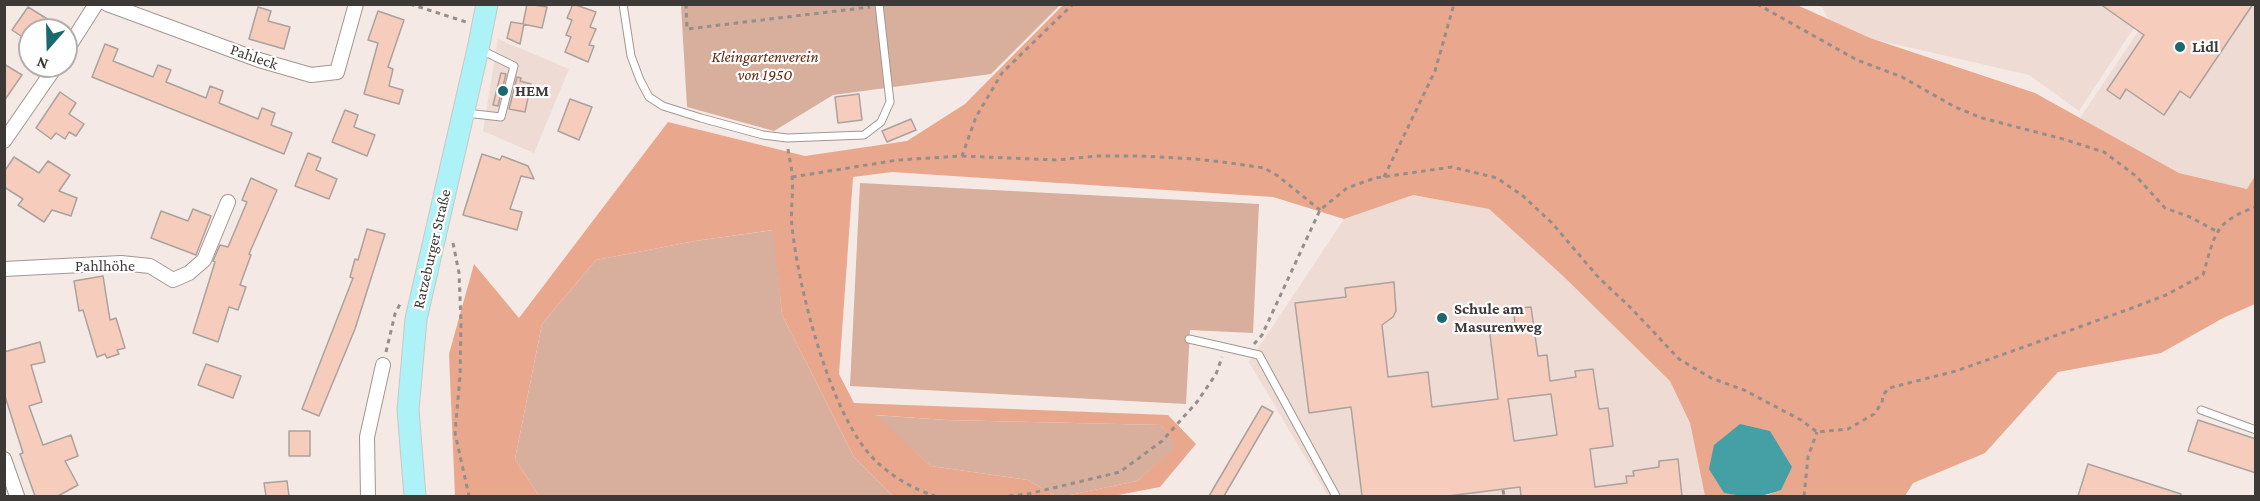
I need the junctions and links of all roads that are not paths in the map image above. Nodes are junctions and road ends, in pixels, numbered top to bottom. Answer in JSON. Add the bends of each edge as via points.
{"nodes":[{"id":1,"x":96,"y":4,"type":"edge"},
{"id":2,"x":108,"y":4,"type":"edge"},
{"id":3,"x":356,"y":4,"type":"edge"},
{"id":4,"x":487,"y":4,"type":"edge"},
{"id":5,"x":623,"y":4,"type":"edge"},
{"id":6,"x":879,"y":5,"type":"edge"},
{"id":7,"x":78,"y":32,"type":"edge"},
{"id":8,"x":478,"y":49,"type":"junction"},
{"id":9,"x":48,"y":78,"type":"edge"},
{"id":10,"x":464,"y":113,"type":"junction"},
{"id":11,"x":4,"y":141,"type":"edge"},
{"id":12,"x":228,"y":202,"type":"dead end"},
{"id":13,"x":4,"y":269,"type":"edge"},
{"id":14,"x":1189,"y":339,"type":"dead end"},
{"id":15,"x":383,"y":365,"type":"road end"},
{"id":16,"x":2200,"y":410,"type":"dead end"},
{"id":17,"x":2256,"y":430,"type":"edge"},
{"id":18,"x":4,"y":459,"type":"edge"},
{"id":19,"x":16,"y":496,"type":"edge"},
{"id":20,"x":368,"y":496,"type":"edge"},
{"id":21,"x":415,"y":496,"type":"edge"},
{"id":22,"x":1336,"y":496,"type":"edge"}],
"edges":[{"from":1,"to":7,"type":"street"},
{"from":2,"to":3,"type":"street","name":"Pahleck","via":[[259,60],[311,75],[337,72]]},
{"from":4,"to":8,"type":"main road","name":"Ratzeburger Straße"},
{"from":5,"to":6,"type":"lane","via":[[631,56],[649,97],[663,106],[701,118],[787,138],[864,135],[881,122],[890,102]]},
{"from":8,"to":10,"type":"main road","name":"Ratzeburger Straße"},
{"from":8,"to":10,"type":"lane","via":[[514,66],[501,117]]},
{"from":9,"to":11,"type":"street"},
{"from":10,"to":21,"type":"main road","name":"Ratzeburger Straße","via":[[416,319],[408,410]]},
{"from":12,"to":13,"type":"street","name":"Pahlhöhe","via":[[204,260],[173,280],[150,266],[121,263]]},
{"from":14,"to":22,"type":"lane","via":[[1259,355]]},
{"from":15,"to":20,"type":"street","via":[[367,437]]},
{"from":16,"to":17,"type":"lane"},
{"from":18,"to":19,"type":"street"}]}
